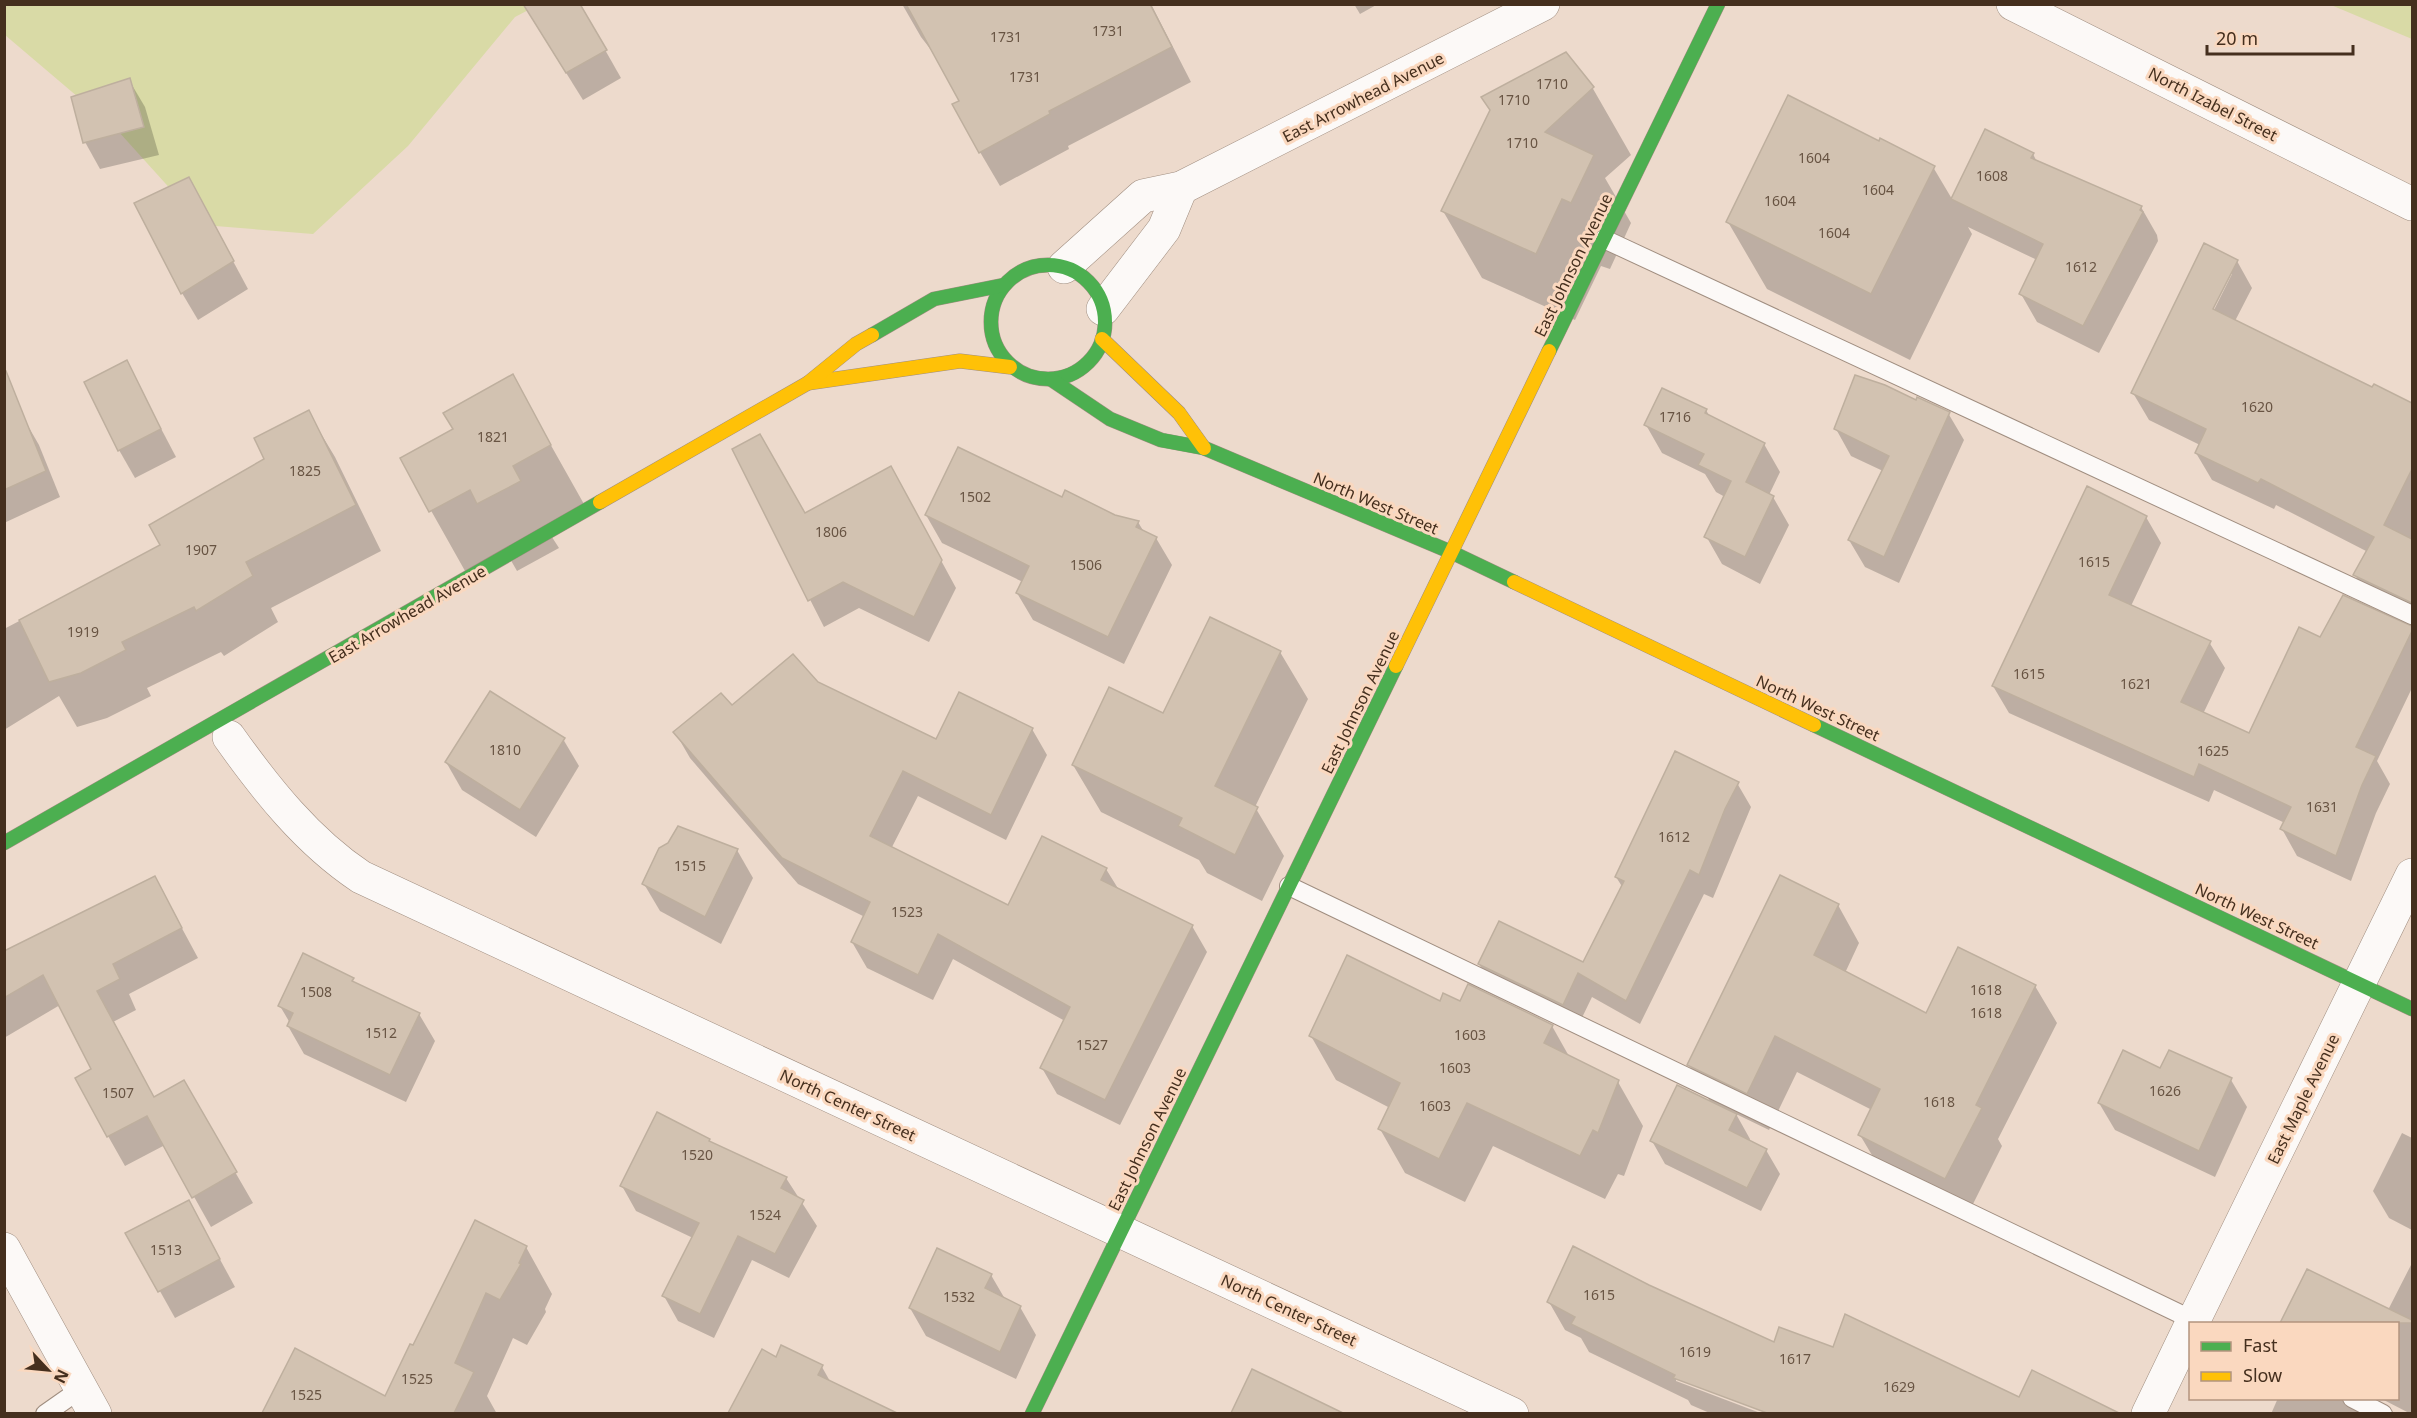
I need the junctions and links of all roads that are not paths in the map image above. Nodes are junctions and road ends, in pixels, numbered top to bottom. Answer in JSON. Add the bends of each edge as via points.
{"nodes":[{"id":1,"x":1543,"y":4,"type":"edge"},
{"id":2,"x":1718,"y":4,"type":"edge"},
{"id":3,"x":2013,"y":4,"type":"edge"},
{"id":4,"x":1182,"y":188,"type":"junction"},
{"id":5,"x":2412,"y":204,"type":"edge"},
{"id":6,"x":1604,"y":239,"type":"junction"},
{"id":7,"x":1064,"y":267,"type":"junction"},
{"id":8,"x":1004,"y":285,"type":"junction"},
{"id":9,"x":1103,"y":324,"type":"junction"},
{"id":10,"x":1010,"y":367,"type":"junction"},
{"id":11,"x":1052,"y":380,"type":"junction"},
{"id":12,"x":808,"y":383,"type":"junction"},
{"id":13,"x":1204,"y":448,"type":"junction"},
{"id":14,"x":1451,"y":552,"type":"junction"},
{"id":15,"x":2412,"y":615,"type":"edge"},
{"id":16,"x":229,"y":737,"type":"dead end"},
{"id":17,"x":4,"y":843,"type":"edge"},
{"id":18,"x":2412,"y":875,"type":"edge"},
{"id":19,"x":1290,"y":886,"type":"junction"},
{"id":20,"x":2360,"y":984,"type":"junction"},
{"id":21,"x":2412,"y":1009,"type":"edge"},
{"id":22,"x":1120,"y":1232,"type":"junction"},
{"id":23,"x":9,"y":1266,"type":"edge"},
{"id":24,"x":2192,"y":1322,"type":"edge"},
{"id":25,"x":2194,"y":1322,"type":"edge"},
{"id":26,"x":2189,"y":1333,"type":"edge"},
{"id":27,"x":2356,"y":1400,"type":"edge"},
{"id":28,"x":88,"y":1401,"type":"edge"},
{"id":29,"x":45,"y":1413,"type":"edge"},
{"id":30,"x":1032,"y":1413,"type":"edge"},
{"id":31,"x":1512,"y":1413,"type":"edge"},
{"id":32,"x":2148,"y":1413,"type":"edge"},
{"id":33,"x":2383,"y":1413,"type":"edge"}],
"edges":[{"from":1,"to":4,"type":"street","name":"East Arrowhead Avenue"},
{"from":2,"to":6,"type":"street","name":"East Johnson Avenue"},
{"from":3,"to":5,"type":"street","name":"North Izabel Street"},
{"from":4,"to":7,"type":"street","name":"East Arrowhead Avenue","via":[[1143,196]]},
{"from":4,"to":9,"type":"street","via":[[1164,230]]},
{"from":6,"to":14,"type":"street","name":"East Johnson Avenue"},
{"from":6,"to":15,"type":"lane"},
{"from":7,"to":8,"type":"street","via":[[1042,265],[1021,272]]},
{"from":7,"to":9,"type":"street","via":[[1083,276],[1096,291]]},
{"from":8,"to":10,"type":"street","via":[[992,305],[990,327],[996,349]]},
{"from":8,"to":12,"type":"street","name":"East Arrowhead Avenue","via":[[934,299],[856,344]]},
{"from":9,"to":11,"type":"street","via":[[1092,359],[1074,374]]},
{"from":9,"to":13,"type":"street"},
{"from":10,"to":11,"type":"street","via":[[1030,377]]},
{"from":10,"to":12,"type":"street","name":"East Arrowhead Avenue","via":[[960,361]]},
{"from":11,"to":13,"type":"street","name":"North West Street","via":[[1110,419],[1161,440]]},
{"from":12,"to":17,"type":"street","name":"East Arrowhead Avenue"},
{"from":13,"to":14,"type":"street","name":"North West Street"},
{"from":14,"to":19,"type":"street","name":"East Johnson Avenue"},
{"from":14,"to":20,"type":"street","name":"North West Street"},
{"from":16,"to":22,"type":"street","name":"North Center Street","via":[[297,822],[362,877]]},
{"from":18,"to":20,"type":"street","name":"East Maple Avenue"},
{"from":19,"to":22,"type":"street","name":"East Johnson Avenue"},
{"from":19,"to":24,"type":"lane"},
{"from":20,"to":21,"type":"street","name":"North West Street"},
{"from":20,"to":25,"type":"street","name":"East Maple Avenue"},
{"from":22,"to":30,"type":"street","name":"East Johnson Avenue"},
{"from":22,"to":31,"type":"street","name":"North Center Street"},
{"from":23,"to":28,"type":"street"},
{"from":26,"to":32,"type":"street","name":"East Maple Avenue"},
{"from":27,"to":33,"type":"lane"},
{"from":28,"to":29,"type":"lane"}]}
